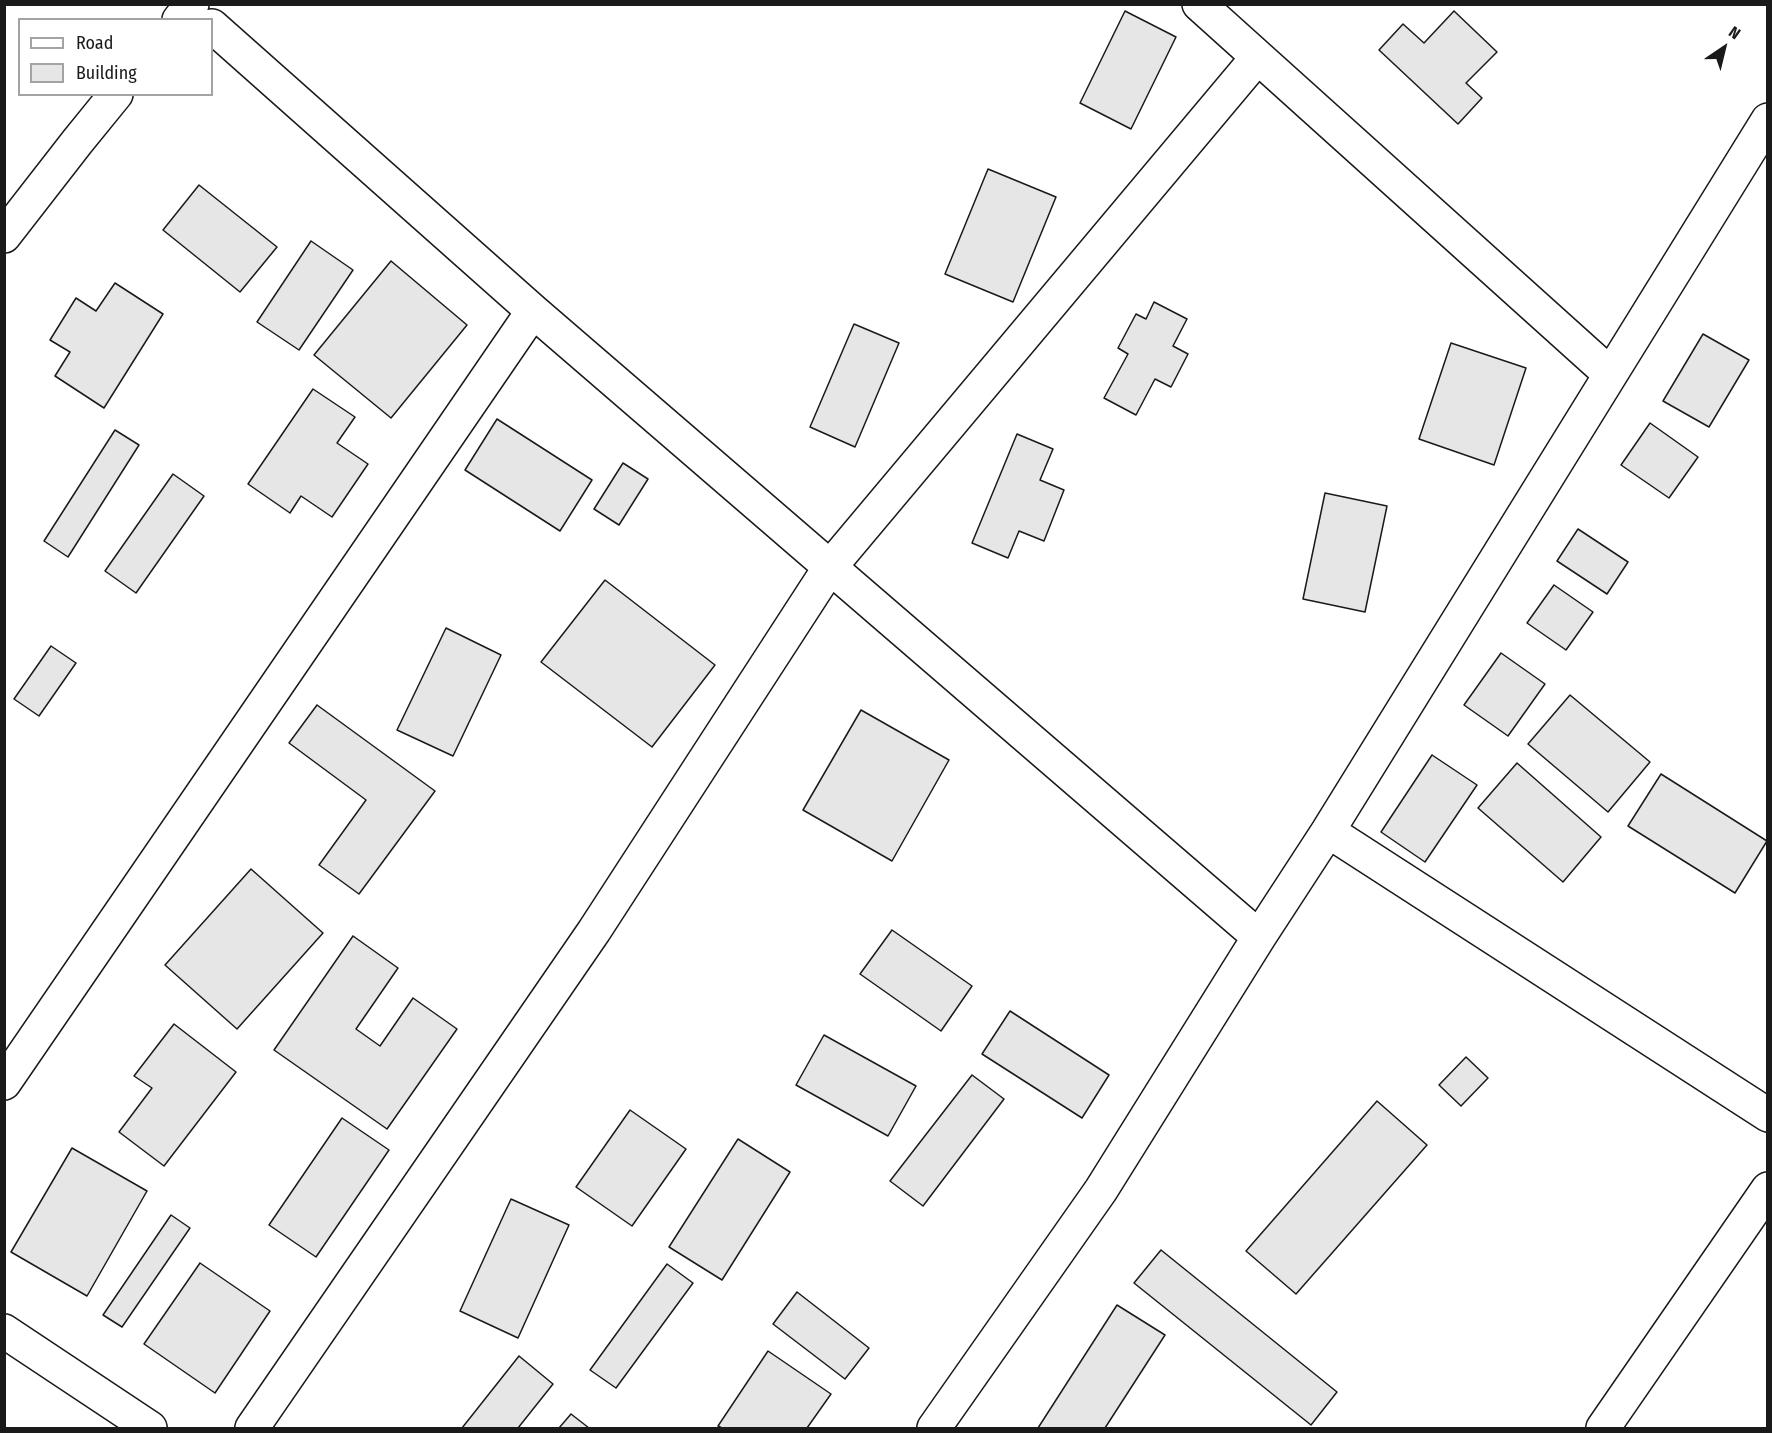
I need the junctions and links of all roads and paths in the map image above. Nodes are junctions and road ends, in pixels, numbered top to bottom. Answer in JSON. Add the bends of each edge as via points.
{"nodes":[{"id":1,"x":1198,"y":4,"type":"edge"},
{"id":2,"x":213,"y":31,"type":"edge"},
{"id":3,"x":1257,"y":58,"type":"junction"},
{"id":4,"x":114,"y":96,"type":"edge"},
{"id":5,"x":1767,"y":120,"type":"edge"},
{"id":6,"x":4,"y":236,"type":"edge"},
{"id":7,"x":533,"y":311,"type":"junction"},
{"id":8,"x":1610,"y":374,"type":"junction"},
{"id":9,"x":830,"y":567,"type":"junction"},
{"id":10,"x":1328,"y":831,"type":"junction"},
{"id":11,"x":1259,"y":937,"type":"junction"},
{"id":12,"x":4,"y":1083,"type":"edge"},
{"id":13,"x":1767,"y":1115,"type":"edge"},
{"id":14,"x":1767,"y":1189,"type":"edge"},
{"id":15,"x":4,"y":1331,"type":"edge"},
{"id":16,"x":150,"y":1428,"type":"edge"},
{"id":17,"x":252,"y":1428,"type":"edge"},
{"id":18,"x":934,"y":1428,"type":"edge"},
{"id":19,"x":1603,"y":1428,"type":"edge"}],
"edges":[{"from":1,"to":3,"type":"street"},
{"from":2,"to":7,"type":"street"},
{"from":3,"to":8,"type":"street"},
{"from":3,"to":9,"type":"street"},
{"from":4,"to":6,"type":"street"},
{"from":5,"to":8,"type":"street"},
{"from":7,"to":9,"type":"street"},
{"from":7,"to":12,"type":"street"},
{"from":8,"to":10,"type":"street"},
{"from":9,"to":11,"type":"street"},
{"from":9,"to":17,"type":"street","via":[[594,931]]},
{"from":10,"to":11,"type":"street"},
{"from":10,"to":13,"type":"street"},
{"from":11,"to":18,"type":"street","via":[[1101,1190]]},
{"from":14,"to":19,"type":"street"},
{"from":15,"to":16,"type":"street"}]}
